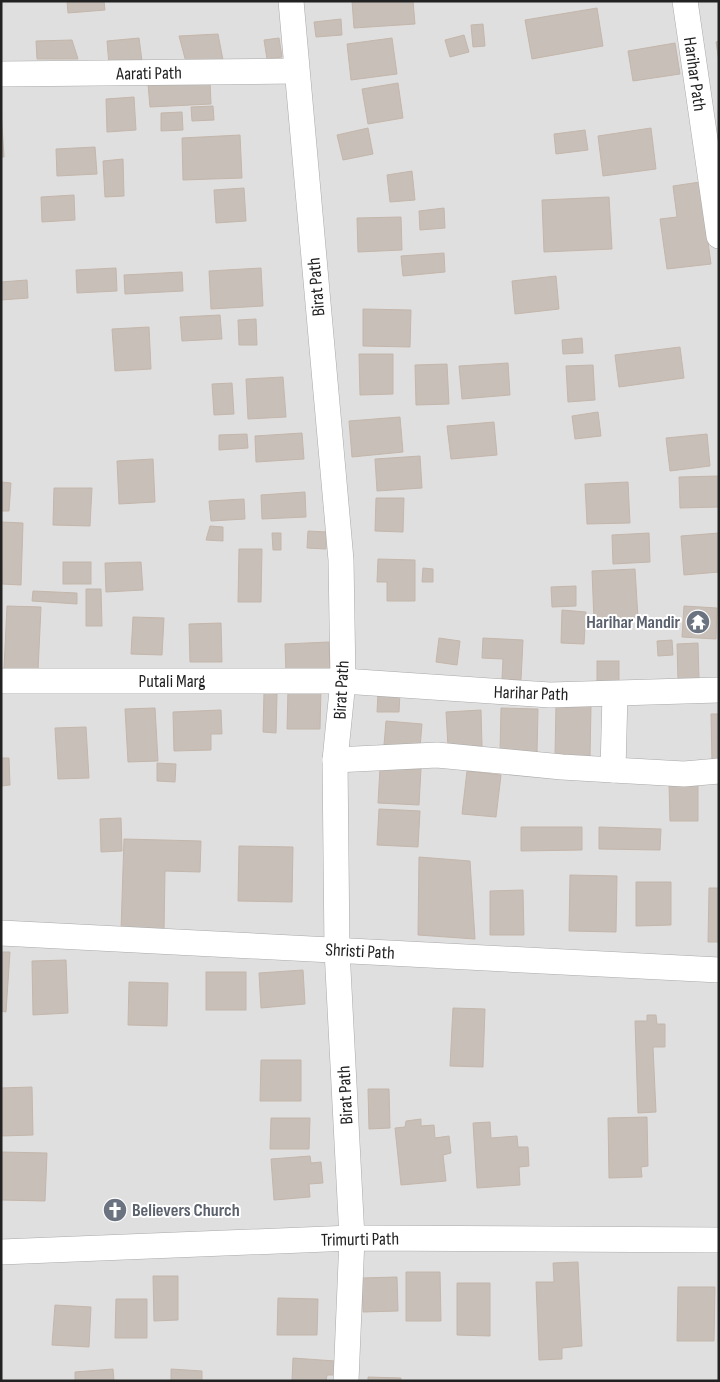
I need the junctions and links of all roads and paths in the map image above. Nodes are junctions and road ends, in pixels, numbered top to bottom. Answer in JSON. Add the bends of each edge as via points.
{"nodes":[{"id":1,"x":291,"y":1,"type":"edge"},
{"id":2,"x":685,"y":1,"type":"edge"},
{"id":3,"x":296,"y":71,"type":"junction"},
{"id":4,"x":1,"y":74,"type":"edge"},
{"id":5,"x":719,"y":236,"type":"edge"},
{"id":6,"x":1,"y":681,"type":"edge"},
{"id":7,"x":343,"y":681,"type":"junction"},
{"id":8,"x":719,"y":690,"type":"edge"},
{"id":9,"x":615,"y":694,"type":"junction"},
{"id":10,"x":335,"y":760,"type":"junction"},
{"id":11,"x":614,"y":770,"type":"junction"},
{"id":12,"x":719,"y":772,"type":"edge"},
{"id":13,"x":1,"y":933,"type":"edge"},
{"id":14,"x":337,"y":950,"type":"junction"},
{"id":15,"x":719,"y":970,"type":"edge"},
{"id":16,"x":352,"y":1238,"type":"junction"},
{"id":17,"x":719,"y":1240,"type":"edge"},
{"id":18,"x":1,"y":1252,"type":"edge"},
{"id":19,"x":346,"y":1381,"type":"edge"}],
"edges":[{"from":1,"to":3,"type":"street","name":"Birat Path"},
{"from":2,"to":5,"type":"street","name":"Harihar Path"},
{"from":3,"to":4,"type":"street","name":"Aarati Path"},
{"from":3,"to":7,"type":"street","name":"Birat Path","via":[[341,560]]},
{"from":6,"to":7,"type":"street","name":"Putali Marg"},
{"from":7,"to":9,"type":"street","name":"Harihar Path","via":[[550,695]]},
{"from":7,"to":10,"type":"street","name":"Birat Path"},
{"from":8,"to":9,"type":"street","name":"Harihar Path"},
{"from":9,"to":11,"type":"street"},
{"from":10,"to":11,"type":"street","via":[[437,755]]},
{"from":10,"to":14,"type":"street","name":"Birat Path"},
{"from":11,"to":12,"type":"street","via":[[684,774]]},
{"from":13,"to":14,"type":"street","name":"Shristi Path"},
{"from":14,"to":15,"type":"street","name":"Shristi Path"},
{"from":14,"to":16,"type":"street","name":"Birat Path"},
{"from":16,"to":17,"type":"street","name":"Trimurti Path"},
{"from":16,"to":18,"type":"street","name":"Trimurti Path"},
{"from":16,"to":19,"type":"street","name":"Birat Path"}]}
